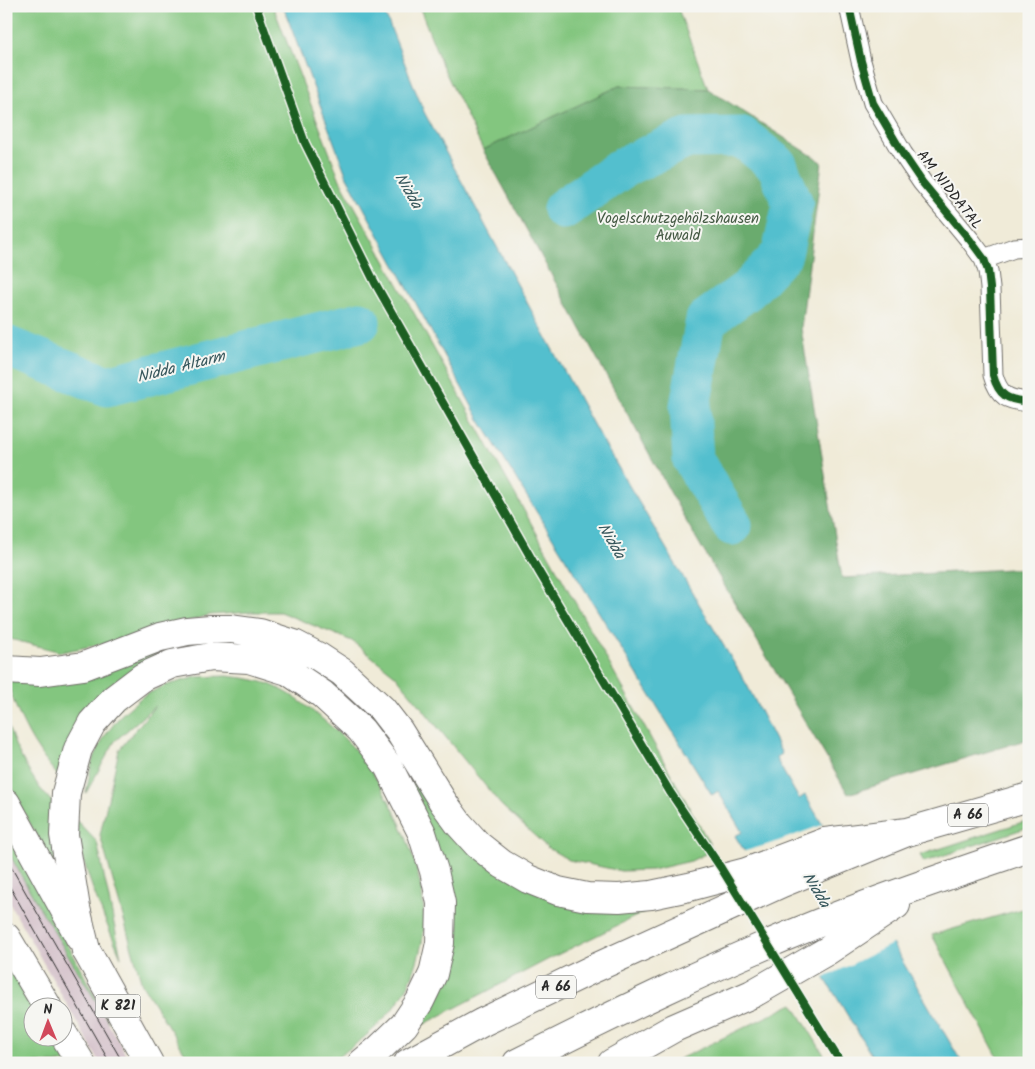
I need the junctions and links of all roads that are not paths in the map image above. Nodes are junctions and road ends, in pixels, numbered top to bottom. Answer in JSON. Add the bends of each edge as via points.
{"nodes":[{"id":1,"x":849,"y":6,"type":"edge"},
{"id":2,"x":1029,"y":247,"type":"edge"},
{"id":3,"x":984,"y":259,"type":"junction"},
{"id":4,"x":1029,"y":402,"type":"edge"},
{"id":5,"x":6,"y":670,"type":"edge"},
{"id":6,"x":1029,"y":797,"type":"edge"},
{"id":7,"x":6,"y":803,"type":"edge"},
{"id":8,"x":907,"y":832,"type":"junction"},
{"id":9,"x":1029,"y":848,"type":"edge"},
{"id":10,"x":935,"y":879,"type":"junction"},
{"id":11,"x":6,"y":937,"type":"edge"},
{"id":12,"x":86,"y":950,"type":"junction"},
{"id":13,"x":41,"y":996,"type":"edge"},
{"id":14,"x":674,"y":1028,"type":"junction"},
{"id":15,"x":71,"y":1046,"type":"edge"},
{"id":16,"x":81,"y":1063,"type":"edge"},
{"id":17,"x":149,"y":1063,"type":"edge"},
{"id":18,"x":362,"y":1063,"type":"edge"},
{"id":19,"x":408,"y":1063,"type":"edge"},
{"id":20,"x":517,"y":1063,"type":"edge"},
{"id":21,"x":612,"y":1063,"type":"edge"},
{"id":22,"x":631,"y":1063,"type":"edge"}],
"edges":[{"from":1,"to":3,"type":"street","name":"AM NIDDATAL","via":[[873,103],[922,182]]},
{"from":2,"to":3,"type":"street","via":[[1014,248]]},
{"from":3,"to":4,"type":"street","name":"AM NIDDATAL","via":[[990,288],[996,386],[1013,401]]},
{"from":5,"to":8,"type":"main road","via":[[40,672],[84,666],[188,631],[231,629],[260,633],[294,644],[342,672],[382,710],[399,731],[443,802],[478,845],[528,879],[587,897],[651,896],[746,872],[824,842]]},
{"from":6,"to":8,"type":"main road","number":"A 66"},
{"from":7,"to":12,"type":"main road","number":"K 821"},
{"from":8,"to":19,"type":"main road","number":"A 66","via":[[782,883],[586,972]]},
{"from":9,"to":10,"type":"main road"},
{"from":10,"to":14,"type":"main road","via":[[827,951],[752,994]]},
{"from":10,"to":20,"type":"main road","via":[[732,960]]},
{"from":11,"to":13,"type":"main road"},
{"from":12,"to":17,"type":"main road","number":"K 821"},
{"from":12,"to":18,"type":"main road","via":[[64,835],[66,793],[78,749],[92,723],[114,699],[143,677],[172,664],[211,657],[249,659],[288,671],[322,694],[361,730],[388,766],[422,833],[441,903],[440,943],[433,974],[420,1001],[404,1025]]},
{"from":14,"to":21,"type":"main road"},
{"from":14,"to":22,"type":"main road"},
{"from":15,"to":16,"type":"main road"}]}
